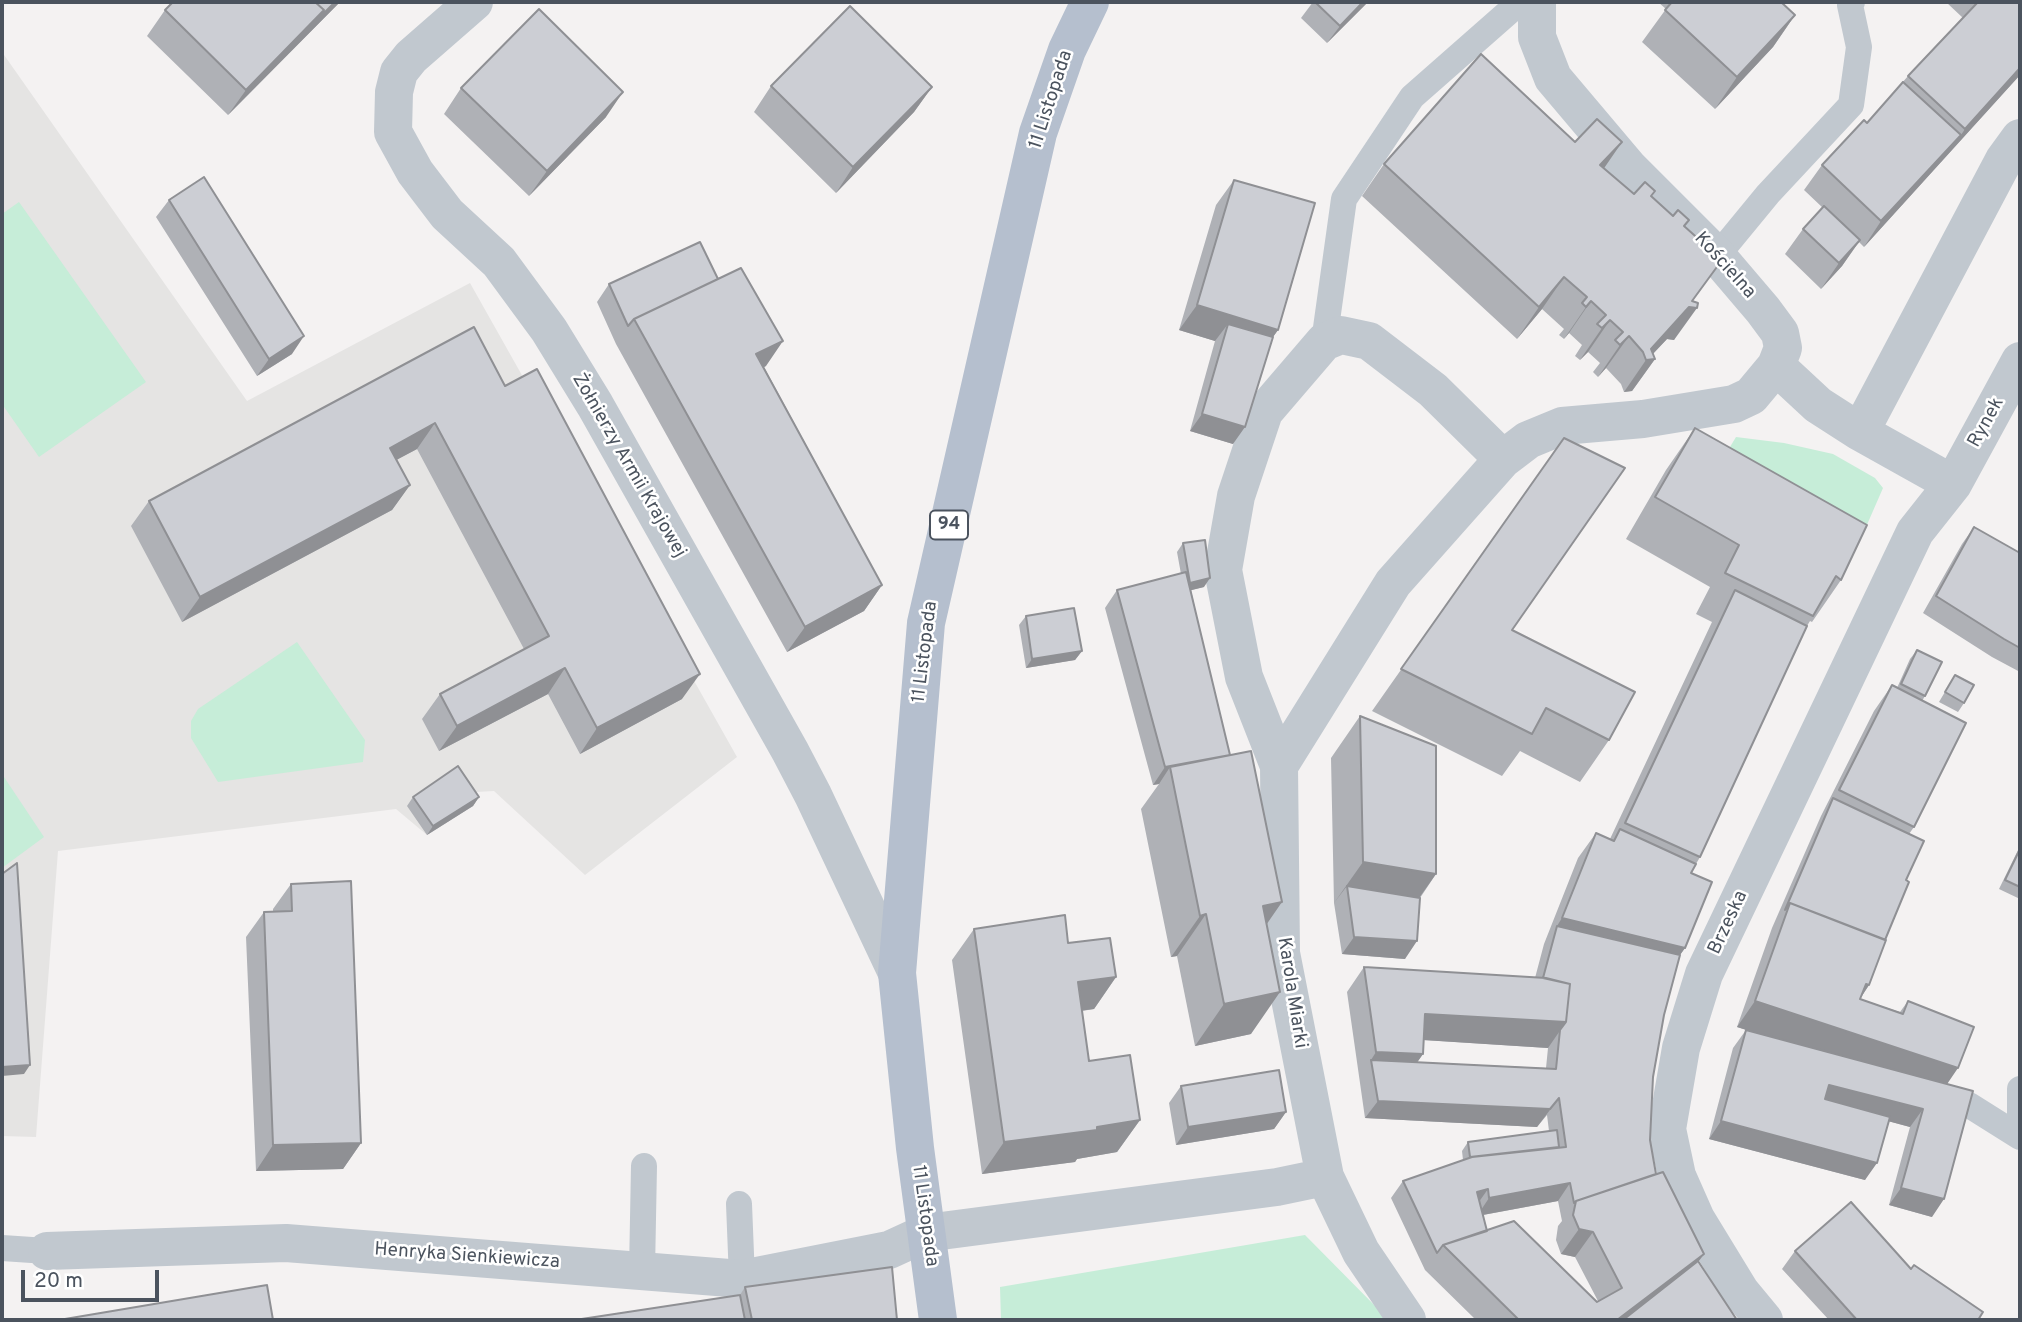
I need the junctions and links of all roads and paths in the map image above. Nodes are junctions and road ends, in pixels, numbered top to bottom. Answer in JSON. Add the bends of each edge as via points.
{"nodes":[{"id":1,"x":474,"y":2,"type":"edge"},
{"id":2,"x":1090,"y":2,"type":"edge"},
{"id":3,"x":1520,"y":2,"type":"edge"},
{"id":4,"x":1537,"y":2,"type":"edge"},
{"id":5,"x":1852,"y":2,"type":"edge"},
{"id":6,"x":2020,"y":138,"type":"edge"},
{"id":7,"x":1717,"y":256,"type":"junction"},
{"id":8,"x":1324,"y":342,"type":"junction"},
{"id":9,"x":2020,"y":361,"type":"edge"},
{"id":10,"x":1776,"y":366,"type":"junction"},
{"id":11,"x":1860,"y":432,"type":"junction"},
{"id":12,"x":1503,"y":459,"type":"junction"},
{"id":13,"x":1953,"y":484,"type":"junction"},
{"id":14,"x":1915,"y":532,"type":"joint"},
{"id":15,"x":1279,"y":766,"type":"junction"},
{"id":16,"x":897,"y":973,"type":"junction"},
{"id":17,"x":2020,"y":1089,"type":"edge"},
{"id":18,"x":1969,"y":1105,"type":"edge"},
{"id":19,"x":2020,"y":1115,"type":"edge"},
{"id":20,"x":2020,"y":1137,"type":"edge"},
{"id":21,"x":644,"y":1166,"type":"dead end"},
{"id":22,"x":1325,"y":1177,"type":"junction"},
{"id":23,"x":739,"y":1203,"type":"dead end"},
{"id":24,"x":926,"y":1233,"type":"junction"},
{"id":25,"x":2,"y":1248,"type":"edge"},
{"id":26,"x":47,"y":1251,"type":"joint"},
{"id":27,"x":642,"y":1271,"type":"junction"},
{"id":28,"x":742,"y":1279,"type":"junction"},
{"id":29,"x":938,"y":1320,"type":"edge"},
{"id":30,"x":1407,"y":1320,"type":"edge"},
{"id":31,"x":1764,"y":1320,"type":"edge"}],
"edges":[{"from":1,"to":16,"type":"street","name":"Żołnierzy Armii Krajowej","via":[[400,72],[394,92],[393,132],[415,172],[447,214],[499,262],[549,330],[595,405],[790,751]]},
{"from":2,"to":16,"type":"main road","name":"11 Listopada","number":"94","via":[[1038,133],[926,623]]},
{"from":3,"to":8,"type":"lane","via":[[1412,97],[1345,199]]},
{"from":4,"to":7,"type":"street","name":"Kościelna","via":[[1537,37],[1553,78],[1629,168]]},
{"from":5,"to":7,"type":"lane","via":[[1859,47],[1851,104]]},
{"from":6,"to":11,"type":"street","via":[[2004,160]]},
{"from":7,"to":10,"type":"street","name":"Kościelna","via":[[1780,333],[1783,348]]},
{"from":8,"to":12,"type":"street","via":[[1341,335],[1369,341],[1433,390]]},
{"from":8,"to":15,"type":"street","via":[[1264,412],[1236,496],[1223,570],[1244,677]]},
{"from":9,"to":13,"type":"street","name":"Rynek"},
{"from":10,"to":11,"type":"street","via":[[1818,405]]},
{"from":10,"to":12,"type":"street","via":[[1751,396],[1734,404],[1562,426],[1528,440]]},
{"from":11,"to":13,"type":"street"},
{"from":12,"to":15,"type":"street","via":[[1393,583]]},
{"from":13,"to":14,"type":"street","name":"Rynek"},
{"from":14,"to":31,"type":"street","name":"Brzeska","via":[[1704,974],[1681,1048],[1667,1129],[1677,1176],[1696,1219],[1740,1291]]},
{"from":15,"to":22,"type":"street","name":"Karola Miarki","via":[[1281,953]]},
{"from":16,"to":24,"type":"main road","name":"11 Listopada","number":"94"},
{"from":17,"to":19,"type":"lane"},
{"from":18,"to":20,"type":"lane"},
{"from":21,"to":27,"type":"lane"},
{"from":22,"to":24,"type":"street"},
{"from":22,"to":30,"type":"street","name":"Karola Miarki","via":[[1361,1252]]},
{"from":23,"to":28,"type":"lane"},
{"from":24,"to":28,"type":"street","name":"Henryka Sienkiewicza","via":[[889,1250]]},
{"from":24,"to":29,"type":"main road","name":"11 Listopada","number":"94"},
{"from":25,"to":26,"type":"lane","name":"Henryka Sienkiewicza"},
{"from":26,"to":27,"type":"street","name":"Henryka Sienkiewicza","via":[[286,1243]]},
{"from":27,"to":28,"type":"street","name":"Henryka Sienkiewicza"}]}
